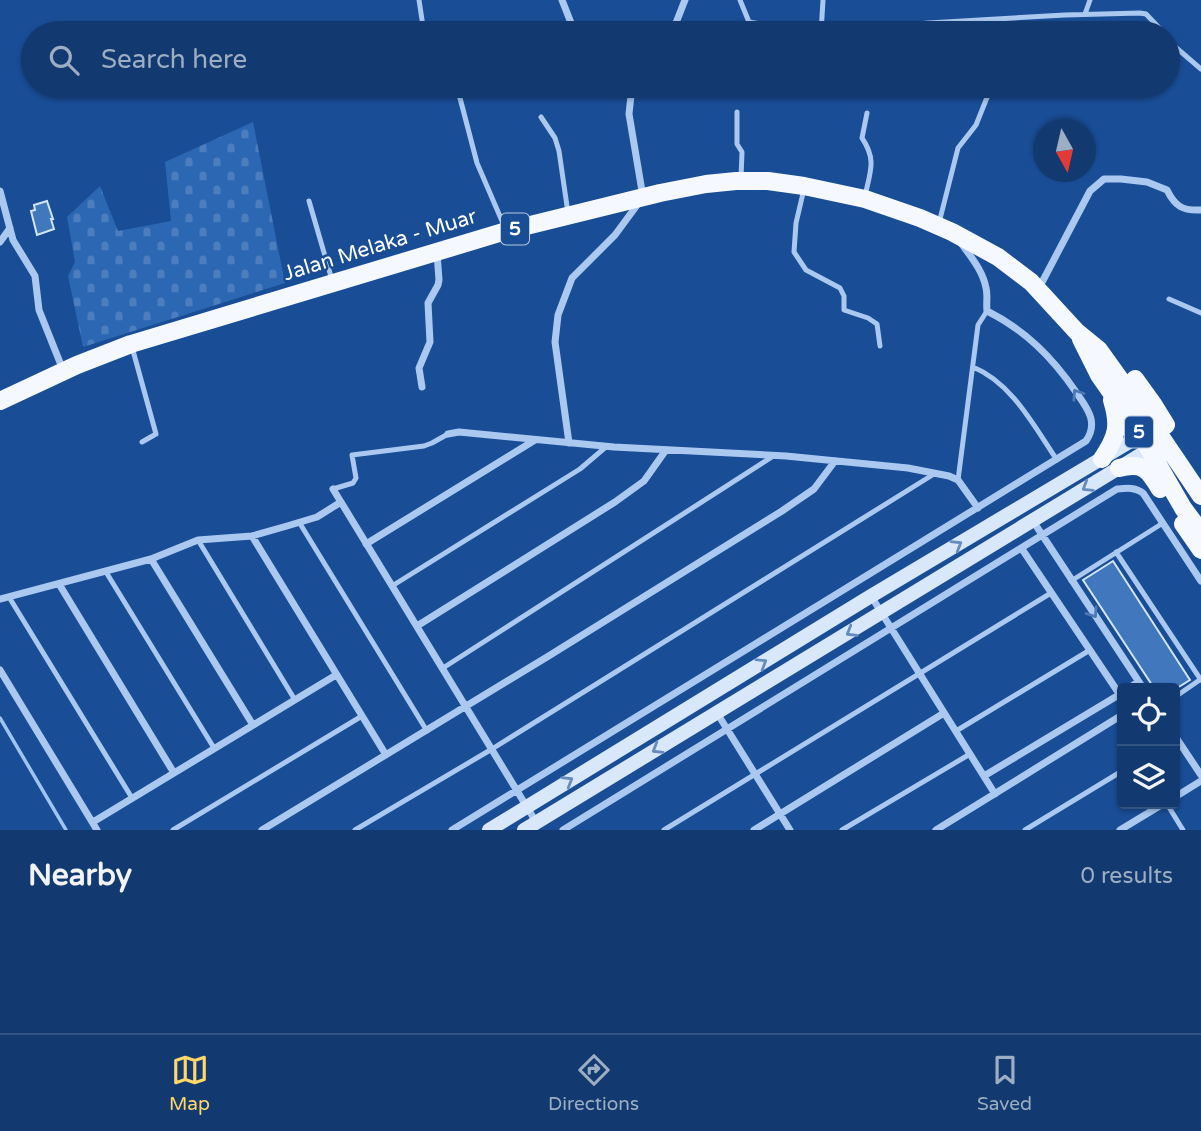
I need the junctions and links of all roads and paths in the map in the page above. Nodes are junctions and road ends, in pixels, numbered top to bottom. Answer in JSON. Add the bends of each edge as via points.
{"nodes":[{"id":1,"x":419,"y":0,"type":"edge"},
{"id":2,"x":562,"y":0,"type":"edge"},
{"id":3,"x":685,"y":0,"type":"edge"},
{"id":4,"x":740,"y":0,"type":"edge"},
{"id":5,"x":823,"y":0,"type":"edge"},
{"id":6,"x":1090,"y":0,"type":"edge"},
{"id":7,"x":1085,"y":14,"type":"junction"},
{"id":8,"x":422,"y":21,"type":"edge"},
{"id":9,"x":570,"y":21,"type":"edge"},
{"id":10,"x":677,"y":21,"type":"edge"},
{"id":11,"x":749,"y":21,"type":"edge"},
{"id":12,"x":822,"y":21,"type":"edge"},
{"id":13,"x":963,"y":21,"type":"edge"},
{"id":14,"x":1153,"y":21,"type":"edge"},
{"id":15,"x":1180,"y":51,"type":"edge"},
{"id":16,"x":1201,"y":69,"type":"edge"},
{"id":17,"x":460,"y":98,"type":"edge"},
{"id":18,"x":631,"y":98,"type":"edge"},
{"id":19,"x":987,"y":98,"type":"edge"},
{"id":20,"x":737,"y":112,"type":"dead end"},
{"id":21,"x":867,"y":113,"type":"dead end"},
{"id":22,"x":541,"y":117,"type":"dead end"},
{"id":23,"x":741,"y":181,"type":"junction"},
{"id":24,"x":804,"y":186,"type":"junction"},
{"id":25,"x":0,"y":191,"type":"edge"},
{"id":26,"x":643,"y":197,"type":"junction"},
{"id":27,"x":865,"y":199,"type":"junction"},
{"id":28,"x":309,"y":201,"type":"dead end"},
{"id":29,"x":1201,"y":210,"type":"edge"},
{"id":30,"x":568,"y":216,"type":"junction"},
{"id":31,"x":10,"y":228,"type":"junction"},
{"id":32,"x":945,"y":229,"type":"junction"},
{"id":33,"x":506,"y":231,"type":"junction"},
{"id":34,"x":0,"y":242,"type":"edge"},
{"id":35,"x":437,"y":252,"type":"junction"},
{"id":36,"x":333,"y":283,"type":"junction"},
{"id":37,"x":1035,"y":285,"type":"junction"},
{"id":38,"x":1169,"y":299,"type":"dead end"},
{"id":39,"x":987,"y":311,"type":"junction"},
{"id":40,"x":1201,"y":313,"type":"edge"},
{"id":41,"x":1077,"y":332,"type":"junction"},
{"id":42,"x":131,"y":344,"type":"junction"},
{"id":43,"x":880,"y":346,"type":"dead end"},
{"id":44,"x":973,"y":368,"type":"junction"},
{"id":45,"x":64,"y":371,"type":"junction"},
{"id":46,"x":422,"y":387,"type":"dead end"},
{"id":47,"x":1108,"y":388,"type":"junction"},
{"id":48,"x":0,"y":401,"type":"edge"},
{"id":49,"x":448,"y":433,"type":"joint"},
{"id":50,"x":1149,"y":438,"type":"junction"},
{"id":51,"x":536,"y":440,"type":"junction"},
{"id":52,"x":142,"y":442,"type":"dead end"},
{"id":53,"x":569,"y":443,"type":"junction"},
{"id":54,"x":607,"y":446,"type":"junction"},
{"id":55,"x":666,"y":450,"type":"junction"},
{"id":56,"x":775,"y":455,"type":"junction"},
{"id":57,"x":1102,"y":458,"type":"junction"},
{"id":58,"x":1057,"y":460,"type":"junction"},
{"id":59,"x":835,"y":461,"type":"junction"},
{"id":60,"x":1119,"y":468,"type":"junction"},
{"id":61,"x":934,"y":473,"type":"junction"},
{"id":62,"x":1201,"y":477,"type":"edge"},
{"id":63,"x":958,"y":480,"type":"junction"},
{"id":64,"x":332,"y":489,"type":"joint"},
{"id":65,"x":1201,"y":496,"type":"edge"},
{"id":66,"x":990,"y":501,"type":"junction"},
{"id":67,"x":341,"y":502,"type":"junction"},
{"id":68,"x":978,"y":508,"type":"junction"},
{"id":69,"x":1183,"y":508,"type":"junction"},
{"id":70,"x":1001,"y":519,"type":"junction"},
{"id":71,"x":1033,"y":521,"type":"junction"},
{"id":72,"x":299,"y":522,"type":"junction"},
{"id":73,"x":1163,"y":523,"type":"junction"},
{"id":74,"x":1201,"y":532,"type":"edge"},
{"id":75,"x":251,"y":536,"type":"junction"},
{"id":76,"x":1042,"y":536,"type":"junction"},
{"id":77,"x":198,"y":540,"type":"junction"},
{"id":78,"x":366,"y":544,"type":"junction"},
{"id":79,"x":1021,"y":549,"type":"junction"},
{"id":80,"x":1201,"y":550,"type":"edge"},
{"id":81,"x":1116,"y":552,"type":"junction"},
{"id":82,"x":151,"y":559,"type":"junction"},
{"id":83,"x":106,"y":572,"type":"junction"},
{"id":84,"x":1071,"y":581,"type":"junction"},
{"id":85,"x":1201,"y":581,"type":"edge"},
{"id":86,"x":59,"y":584,"type":"junction"},
{"id":87,"x":392,"y":586,"type":"junction"},
{"id":88,"x":1051,"y":593,"type":"junction"},
{"id":89,"x":872,"y":596,"type":"junction"},
{"id":90,"x":9,"y":597,"type":"junction"},
{"id":91,"x":0,"y":599,"type":"edge"},
{"id":92,"x":882,"y":613,"type":"junction"},
{"id":93,"x":417,"y":626,"type":"junction"},
{"id":94,"x":892,"y":629,"type":"junction"},
{"id":95,"x":1090,"y":650,"type":"junction"},
{"id":96,"x":443,"y":668,"type":"junction"},
{"id":97,"x":0,"y":670,"type":"edge"},
{"id":98,"x":920,"y":673,"type":"junction"},
{"id":99,"x":336,"y":675,"type":"junction"},
{"id":100,"x":1201,"y":679,"type":"edge"},
{"id":101,"x":1140,"y":683,"type":"edge"},
{"id":102,"x":1117,"y":688,"type":"edge"},
{"id":103,"x":1180,"y":694,"type":"edge"},
{"id":104,"x":1117,"y":696,"type":"edge"},
{"id":105,"x":295,"y":700,"type":"junction"},
{"id":106,"x":466,"y":707,"type":"junction"},
{"id":107,"x":718,"y":713,"type":"junction"},
{"id":108,"x":944,"y":713,"type":"junction"},
{"id":109,"x":362,"y":716,"type":"junction"},
{"id":110,"x":1117,"y":718,"type":"edge"},
{"id":111,"x":253,"y":725,"type":"junction"},
{"id":112,"x":728,"y":729,"type":"junction"},
{"id":113,"x":427,"y":731,"type":"junction"},
{"id":114,"x":956,"y":731,"type":"junction"},
{"id":115,"x":1180,"y":745,"type":"edge"},
{"id":116,"x":214,"y":748,"type":"junction"},
{"id":117,"x":492,"y":748,"type":"junction"},
{"id":118,"x":970,"y":754,"type":"junction"},
{"id":119,"x":386,"y":755,"type":"junction"},
{"id":120,"x":174,"y":773,"type":"junction"},
{"id":121,"x":755,"y":774,"type":"junction"},
{"id":122,"x":1117,"y":774,"type":"edge"},
{"id":123,"x":1201,"y":775,"type":"edge"},
{"id":124,"x":984,"y":776,"type":"junction"},
{"id":125,"x":1201,"y":781,"type":"edge"},
{"id":126,"x":517,"y":791,"type":"junction"},
{"id":127,"x":995,"y":794,"type":"junction"},
{"id":128,"x":1180,"y":794,"type":"edge"},
{"id":129,"x":132,"y":798,"type":"junction"},
{"id":130,"x":527,"y":807,"type":"junction"},
{"id":131,"x":1156,"y":809,"type":"edge"},
{"id":132,"x":1168,"y":809,"type":"edge"},
{"id":133,"x":780,"y":814,"type":"junction"},
{"id":134,"x":93,"y":822,"type":"junction"},
{"id":135,"x":530,"y":826,"type":"edge"},
{"id":136,"x":1122,"y":829,"type":"edge"},
{"id":137,"x":97,"y":830,"type":"edge"},
{"id":138,"x":173,"y":830,"type":"edge"},
{"id":139,"x":262,"y":830,"type":"edge"},
{"id":140,"x":355,"y":830,"type":"edge"},
{"id":141,"x":452,"y":830,"type":"edge"},
{"id":142,"x":489,"y":830,"type":"edge"},
{"id":143,"x":563,"y":830,"type":"edge"},
{"id":144,"x":664,"y":830,"type":"edge"},
{"id":145,"x":754,"y":830,"type":"edge"},
{"id":146,"x":790,"y":830,"type":"edge"},
{"id":147,"x":842,"y":830,"type":"edge"},
{"id":148,"x":936,"y":830,"type":"edge"},
{"id":149,"x":1025,"y":830,"type":"edge"},
{"id":150,"x":1182,"y":830,"type":"edge"}],
"edges":[{"from":1,"to":8,"type":"lane"},
{"from":2,"to":9,"type":"street"},
{"from":3,"to":10,"type":"street"},
{"from":4,"to":11,"type":"lane"},
{"from":5,"to":12,"type":"lane"},
{"from":6,"to":7,"type":"lane"},
{"from":7,"to":13,"type":"lane"},
{"from":7,"to":14,"type":"lane","via":[[1140,13]]},
{"from":15,"to":16,"type":"lane"},
{"from":17,"to":33,"type":"lane","via":[[477,163]]},
{"from":18,"to":26,"type":"street","via":[[629,114]]},
{"from":19,"to":32,"type":"lane","via":[[958,148]]},
{"from":20,"to":23,"type":"lane"},
{"from":21,"to":27,"type":"lane","via":[[862,138],[872,160]]},
{"from":22,"to":30,"type":"lane","via":[[559,151]]},
{"from":23,"to":24,"type":"main road","name":"Jalan Melaka - Muar","number":"5"},
{"from":23,"to":26,"type":"main road","name":"Jalan Melaka - Muar","number":"5"},
{"from":24,"to":27,"type":"main road","name":"Jalan Melaka - Muar","number":"5"},
{"from":24,"to":43,"type":"lane","via":[[794,252],[806,270],[841,288],[844,310],[877,324]]},
{"from":25,"to":31,"type":"street"},
{"from":26,"to":30,"type":"main road","name":"Jalan Melaka - Muar","number":"5"},
{"from":26,"to":53,"type":"street","via":[[615,235],[572,278],[558,315],[555,342]]},
{"from":27,"to":32,"type":"main road","name":"Jalan Melaka - Muar","number":"5"},
{"from":28,"to":36,"type":"lane"},
{"from":29,"to":37,"type":"street","via":[[1181,208],[1167,190],[1147,182],[1104,179],[1090,191]]},
{"from":30,"to":33,"type":"main road","name":"Jalan Melaka - Muar","number":"5"},
{"from":31,"to":34,"type":"street"},
{"from":31,"to":45,"type":"street","via":[[35,276],[39,310]]},
{"from":32,"to":37,"type":"main road","name":"Jalan Melaka - Muar","number":"5","via":[[998,257]]},
{"from":32,"to":39,"type":"street","via":[[980,269]]},
{"from":33,"to":35,"type":"main road","name":"Jalan Melaka - Muar","number":"5"},
{"from":35,"to":36,"type":"main road","name":"Jalan Melaka - Muar","number":"5"},
{"from":35,"to":46,"type":"street","via":[[439,280],[428,303],[430,342],[419,368]]},
{"from":36,"to":42,"type":"main road","name":"Jalan Melaka - Muar","number":"5"},
{"from":37,"to":41,"type":"main road","name":"Jalan Melaka - Muar","number":"5"},
{"from":37,"to":62,"type":"main road","via":[[1108,344]]},
{"from":38,"to":40,"type":"lane"},
{"from":39,"to":44,"type":"lane","via":[[978,325]]},
{"from":58,"to":39,"type":"street","one_way":true,"via":[[1086,441],[1092,428],[1090,413],[1044,350]]},
{"from":41,"to":47,"type":"main road","name":"Jalan Melaka - Muar","number":"5"},
{"from":41,"to":50,"type":"main road","name":"Jalan Melaka - Muar","number":"5","via":[[1099,350]]},
{"from":42,"to":45,"type":"main road","name":"Jalan Melaka - Muar","number":"5"},
{"from":42,"to":52,"type":"lane","via":[[156,434]]},
{"from":44,"to":58,"type":"lane","via":[[1018,403]]},
{"from":44,"to":63,"type":"lane"},
{"from":45,"to":48,"type":"main road","name":"Jalan Melaka - Muar","number":"5"},
{"from":47,"to":50,"type":"main road","name":"Jalan Melaka - Muar","number":"5"},
{"from":47,"to":57,"type":"main road","via":[[1117,432]]},
{"from":49,"to":51,"type":"street"},
{"from":49,"to":64,"type":"lane","via":[[425,446],[352,455],[356,478]]},
{"from":50,"to":57,"type":"street"},
{"from":50,"to":60,"type":"street"},
{"from":50,"to":65,"type":"main road","name":"Jalan Melaka - Muar","number":"5"},
{"from":50,"to":69,"type":"main road","name":"Jalan Melaka - Muar","number":"5"},
{"from":51,"to":53,"type":"street"},
{"from":51,"to":78,"type":"street"},
{"from":53,"to":54,"type":"street"},
{"from":54,"to":55,"type":"street"},
{"from":54,"to":87,"type":"lane","via":[[580,470]]},
{"from":55,"to":56,"type":"street"},
{"from":55,"to":93,"type":"street","via":[[644,481],[615,502]]},
{"from":56,"to":59,"type":"street"},
{"from":56,"to":96,"type":"lane"},
{"from":57,"to":70,"type":"street"},
{"from":58,"to":66,"type":"street"},
{"from":59,"to":61,"type":"street"},
{"from":59,"to":106,"type":"street","via":[[814,489],[799,500]]},
{"from":60,"to":71,"type":"street","one_way":true},
{"from":60,"to":80,"type":"main road","via":[[1132,465],[1151,474]]},
{"from":61,"to":63,"type":"street"},
{"from":61,"to":117,"type":"lane"},
{"from":63,"to":68,"type":"street"},
{"from":64,"to":67,"type":"street"},
{"from":65,"to":69,"type":"street"},
{"from":66,"to":68,"type":"street"},
{"from":66,"to":70,"type":"street"},
{"from":67,"to":72,"type":"street"},
{"from":67,"to":78,"type":"street"},
{"from":68,"to":126,"type":"street"},
{"from":69,"to":74,"type":"main road","name":"Jalan Melaka - Muar","number":"5"},
{"from":89,"to":70,"type":"street","one_way":true},
{"from":71,"to":76,"type":"street"},
{"from":71,"to":92,"type":"street"},
{"from":72,"to":75,"type":"street"},
{"from":72,"to":113,"type":"lane"},
{"from":73,"to":76,"type":"street","via":[[1138,489],[1117,489]]},
{"from":73,"to":81,"type":"lane"},
{"from":73,"to":85,"type":"street"},
{"from":75,"to":77,"type":"street"},
{"from":75,"to":99,"type":"street"},
{"from":76,"to":79,"type":"street"},
{"from":76,"to":84,"type":"street"},
{"from":77,"to":82,"type":"street"},
{"from":77,"to":105,"type":"lane"},
{"from":78,"to":87,"type":"street"},
{"from":79,"to":88,"type":"street"},
{"from":79,"to":94,"type":"street"},
{"from":81,"to":84,"type":"lane"},
{"from":81,"to":100,"type":"lane"},
{"from":82,"to":83,"type":"street"},
{"from":82,"to":111,"type":"street"},
{"from":83,"to":86,"type":"street"},
{"from":83,"to":116,"type":"lane"},
{"from":84,"to":101,"type":"street","one_way":true},
{"from":86,"to":90,"type":"street"},
{"from":86,"to":120,"type":"street"},
{"from":87,"to":93,"type":"street"},
{"from":88,"to":95,"type":"street"},
{"from":88,"to":98,"type":"lane"},
{"from":89,"to":92,"type":"street"},
{"from":130,"to":89,"type":"street","one_way":true},
{"from":90,"to":91,"type":"street"},
{"from":90,"to":129,"type":"lane"},
{"from":92,"to":94,"type":"street"},
{"from":92,"to":107,"type":"street","one_way":true},
{"from":93,"to":96,"type":"street"},
{"from":94,"to":98,"type":"street"},
{"from":94,"to":112,"type":"street"},
{"from":95,"to":102,"type":"street"},
{"from":95,"to":114,"type":"lane"},
{"from":96,"to":106,"type":"street"},
{"from":97,"to":134,"type":"street"},
{"from":98,"to":108,"type":"street"},
{"from":98,"to":121,"type":"lane"},
{"from":99,"to":105,"type":"street"},
{"from":99,"to":109,"type":"street"},
{"from":100,"to":103,"type":"lane"},
{"from":104,"to":124,"type":"street"},
{"from":105,"to":111,"type":"street"},
{"from":106,"to":113,"type":"street"},
{"from":106,"to":117,"type":"street"},
{"from":107,"to":112,"type":"street"},
{"from":107,"to":135,"type":"street","one_way":true},
{"from":108,"to":114,"type":"street"},
{"from":108,"to":133,"type":"street"},
{"from":109,"to":119,"type":"street"},
{"from":109,"to":138,"type":"lane"},
{"from":110,"to":127,"type":"street"},
{"from":111,"to":116,"type":"street"},
{"from":112,"to":121,"type":"street"},
{"from":112,"to":143,"type":"street"},
{"from":113,"to":119,"type":"street"},
{"from":114,"to":118,"type":"street"},
{"from":115,"to":123,"type":"street"},
{"from":116,"to":120,"type":"street"},
{"from":117,"to":126,"type":"street"},
{"from":117,"to":140,"type":"lane"},
{"from":118,"to":124,"type":"street"},
{"from":118,"to":147,"type":"lane"},
{"from":119,"to":139,"type":"street"},
{"from":120,"to":129,"type":"street"},
{"from":121,"to":133,"type":"street"},
{"from":121,"to":144,"type":"lane"},
{"from":122,"to":149,"type":"lane"},
{"from":124,"to":127,"type":"street"},
{"from":125,"to":128,"type":"street"},
{"from":126,"to":130,"type":"street"},
{"from":126,"to":141,"type":"street"},
{"from":127,"to":148,"type":"street"},
{"from":129,"to":134,"type":"street"},
{"from":130,"to":135,"type":"street"},
{"from":130,"to":142,"type":"street"},
{"from":131,"to":136,"type":"street"},
{"from":132,"to":150,"type":"lane"},
{"from":133,"to":145,"type":"street"},
{"from":133,"to":146,"type":"street"},
{"from":134,"to":137,"type":"street"}]}
